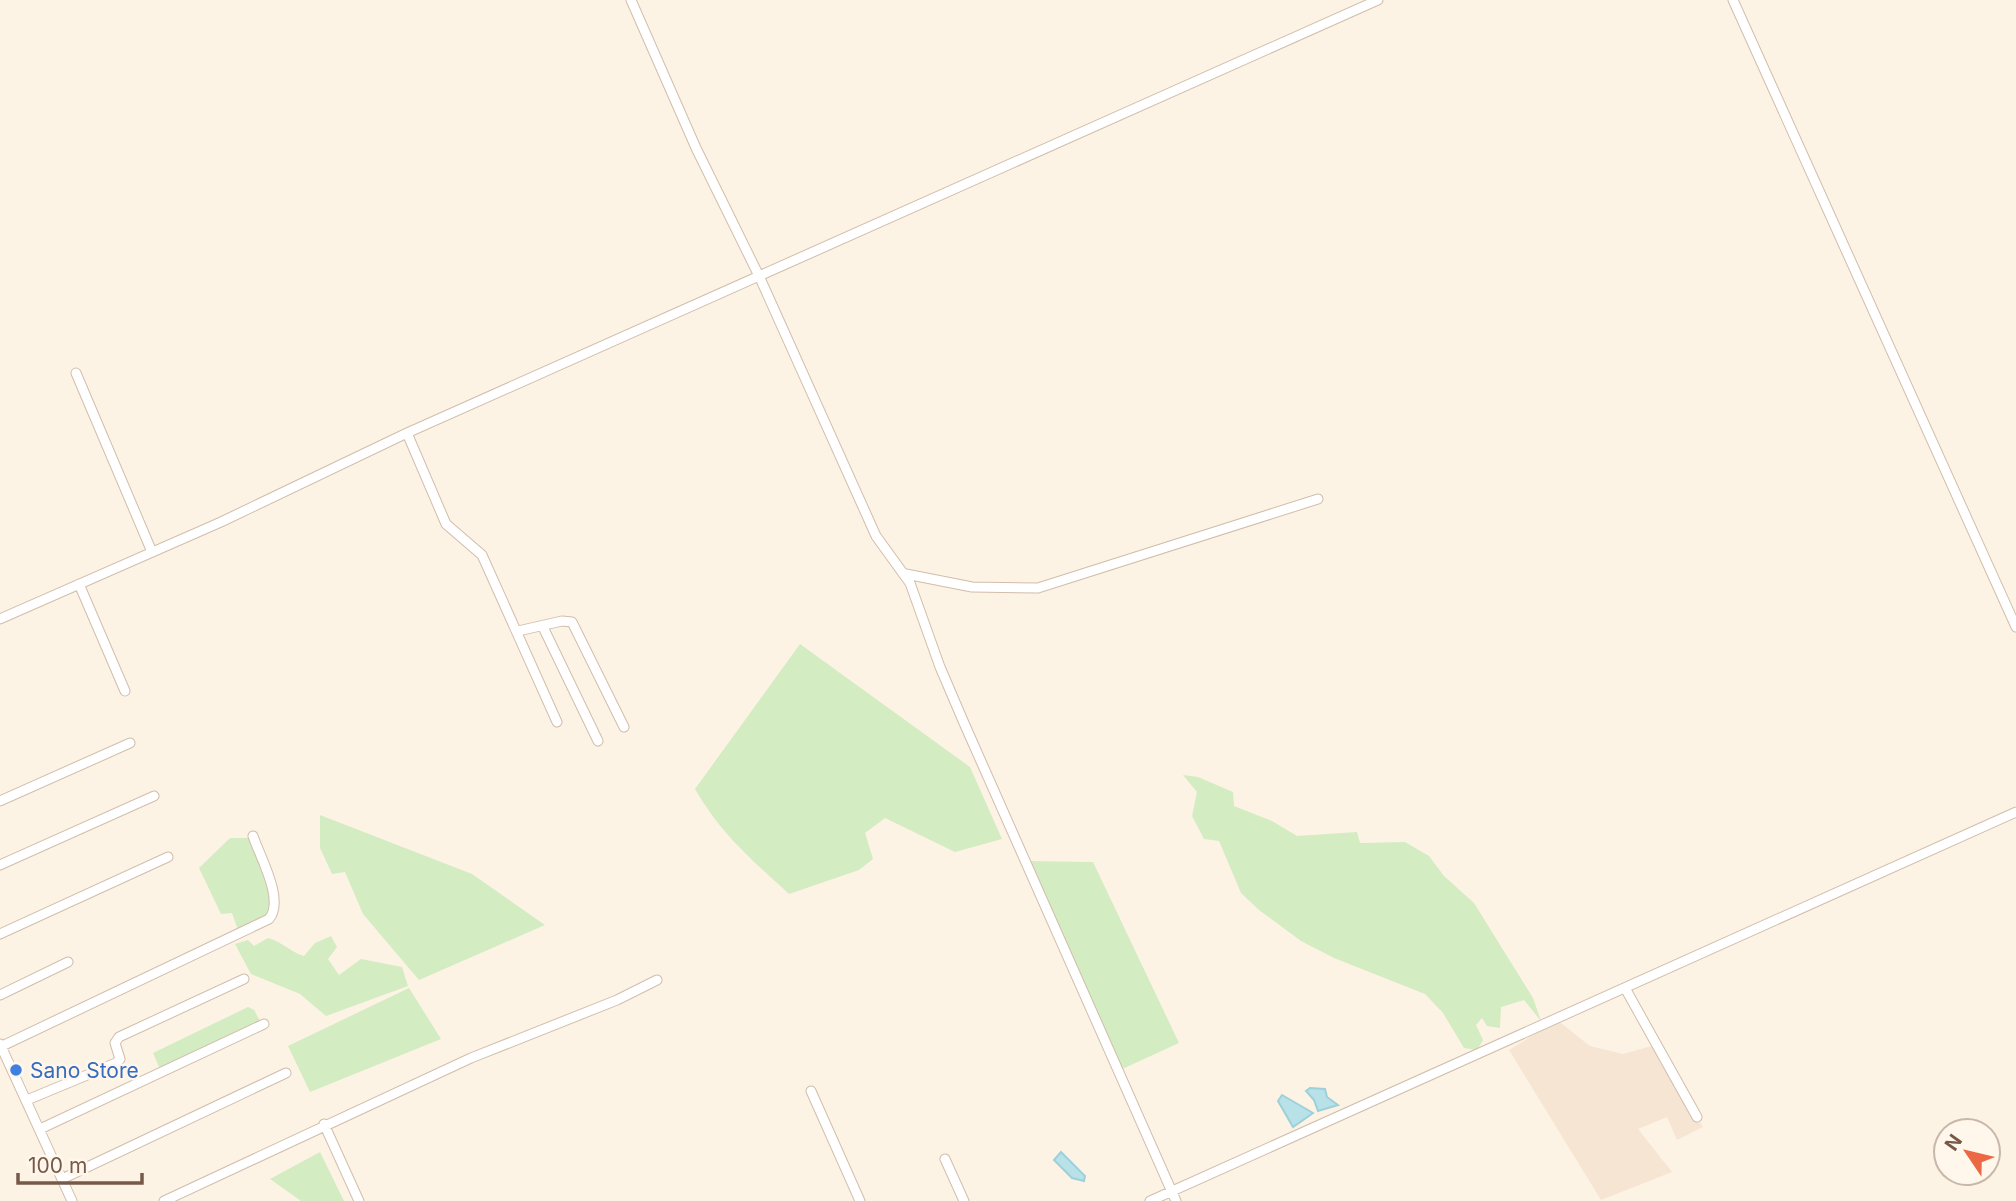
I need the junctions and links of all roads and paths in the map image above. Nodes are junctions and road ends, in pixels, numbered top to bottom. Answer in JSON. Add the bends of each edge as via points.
{"nodes":[{"id":1,"x":631,"y":0,"type":"edge"},
{"id":2,"x":1378,"y":0,"type":"edge"},
{"id":3,"x":1733,"y":0,"type":"edge"},
{"id":4,"x":760,"y":278,"type":"junction"},
{"id":5,"x":76,"y":373,"type":"dead end"},
{"id":6,"x":407,"y":433,"type":"junction"},
{"id":7,"x":1318,"y":499,"type":"dead end"},
{"id":8,"x":152,"y":552,"type":"junction"},
{"id":9,"x":906,"y":573,"type":"junction"},
{"id":10,"x":79,"y":584,"type":"junction"},
{"id":11,"x":0,"y":619,"type":"edge"},
{"id":12,"x":2016,"y":626,"type":"edge"},
{"id":13,"x":543,"y":627,"type":"junction"},
{"id":14,"x":518,"y":631,"type":"junction"},
{"id":15,"x":125,"y":691,"type":"dead end"},
{"id":16,"x":557,"y":722,"type":"dead end"},
{"id":17,"x":624,"y":727,"type":"dead end"},
{"id":18,"x":597,"y":741,"type":"dead end"},
{"id":19,"x":130,"y":743,"type":"dead end"},
{"id":20,"x":154,"y":796,"type":"dead end"},
{"id":21,"x":0,"y":802,"type":"edge"},
{"id":22,"x":2016,"y":812,"type":"edge"},
{"id":23,"x":253,"y":836,"type":"dead end"},
{"id":24,"x":168,"y":857,"type":"dead end"},
{"id":25,"x":0,"y":864,"type":"edge"},
{"id":26,"x":0,"y":934,"type":"edge"},
{"id":27,"x":68,"y":961,"type":"dead end"},
{"id":28,"x":244,"y":979,"type":"dead end"},
{"id":29,"x":657,"y":980,"type":"dead end"},
{"id":30,"x":1625,"y":988,"type":"junction"},
{"id":31,"x":0,"y":995,"type":"edge"},
{"id":32,"x":264,"y":1024,"type":"dead end"},
{"id":33,"x":0,"y":1045,"type":"edge"},
{"id":34,"x":286,"y":1073,"type":"dead end"},
{"id":35,"x":811,"y":1091,"type":"dead end"},
{"id":36,"x":27,"y":1100,"type":"junction"},
{"id":37,"x":1697,"y":1117,"type":"dead end"},
{"id":38,"x":324,"y":1124,"type":"junction"},
{"id":39,"x":40,"y":1129,"type":"junction"},
{"id":40,"x":945,"y":1158,"type":"dead end"},
{"id":41,"x":62,"y":1179,"type":"junction"},
{"id":42,"x":1172,"y":1191,"type":"junction"},
{"id":43,"x":72,"y":1201,"type":"edge"},
{"id":44,"x":164,"y":1201,"type":"edge"},
{"id":45,"x":359,"y":1201,"type":"edge"},
{"id":46,"x":860,"y":1201,"type":"edge"},
{"id":47,"x":964,"y":1201,"type":"edge"},
{"id":48,"x":1150,"y":1201,"type":"edge"},
{"id":49,"x":1176,"y":1201,"type":"edge"}],
"edges":[{"from":1,"to":4,"type":"street"},
{"from":2,"to":4,"type":"street"},
{"from":3,"to":12,"type":"street"},
{"from":4,"to":6,"type":"street"},
{"from":4,"to":9,"type":"street","via":[[876,536]]},
{"from":5,"to":8,"type":"street"},
{"from":6,"to":8,"type":"street"},
{"from":6,"to":14,"type":"street","via":[[446,524],[482,555]]},
{"from":7,"to":9,"type":"street","via":[[1038,588],[972,587]]},
{"from":8,"to":10,"type":"street"},
{"from":9,"to":42,"type":"street","via":[[964,723]]},
{"from":10,"to":11,"type":"street"},
{"from":10,"to":15,"type":"street"},
{"from":13,"to":14,"type":"street"},
{"from":13,"to":17,"type":"street","via":[[572,622]]},
{"from":13,"to":18,"type":"street"},
{"from":14,"to":16,"type":"street"},
{"from":19,"to":21,"type":"street"},
{"from":20,"to":25,"type":"street"},
{"from":22,"to":30,"type":"street"},
{"from":23,"to":33,"type":"street","via":[[275,899],[269,919]]},
{"from":24,"to":26,"type":"street"},
{"from":27,"to":31,"type":"street"},
{"from":28,"to":36,"type":"street","via":[[119,1037],[115,1043],[120,1059],[116,1063]]},
{"from":29,"to":38,"type":"street"},
{"from":30,"to":37,"type":"street"},
{"from":30,"to":42,"type":"street"},
{"from":32,"to":39,"type":"street"},
{"from":33,"to":36,"type":"street"},
{"from":34,"to":41,"type":"street"},
{"from":35,"to":46,"type":"street"},
{"from":36,"to":39,"type":"street"},
{"from":38,"to":44,"type":"street"},
{"from":38,"to":45,"type":"street"},
{"from":39,"to":41,"type":"street"},
{"from":40,"to":47,"type":"street"},
{"from":41,"to":43,"type":"street"},
{"from":42,"to":48,"type":"street"},
{"from":42,"to":49,"type":"street"}]}
